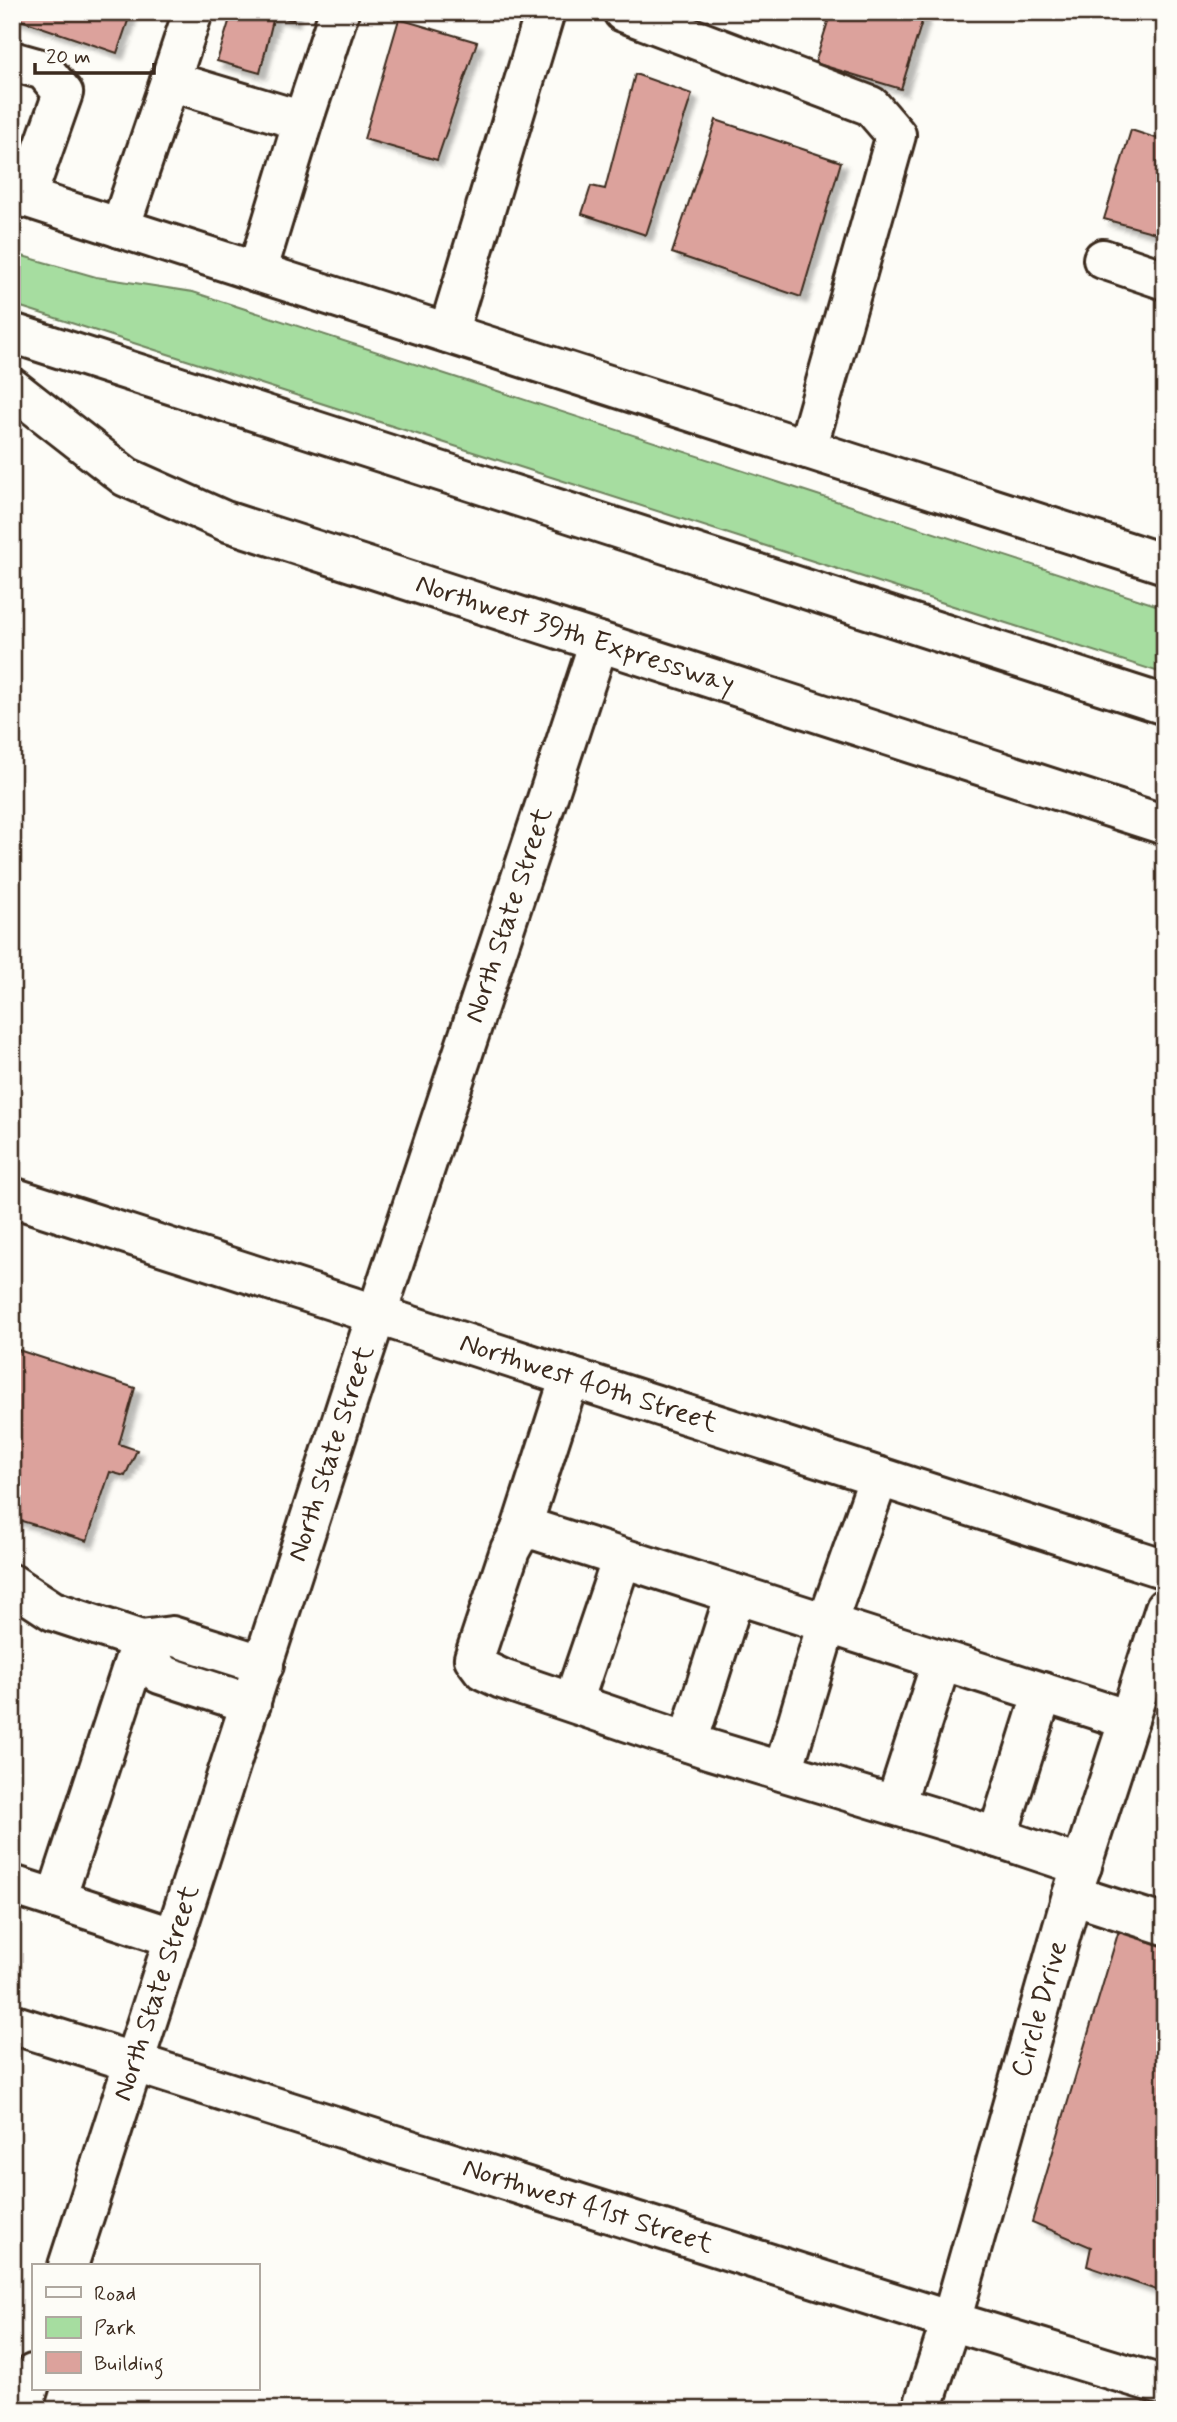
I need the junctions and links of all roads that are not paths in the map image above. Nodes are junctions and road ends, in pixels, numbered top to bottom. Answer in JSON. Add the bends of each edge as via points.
{"nodes":[{"id":1,"x":193,"y":12,"type":"edge"},
{"id":2,"x":339,"y":12,"type":"edge"},
{"id":3,"x":545,"y":12,"type":"edge"},
{"id":4,"x":623,"y":12,"type":"edge"},
{"id":5,"x":12,"y":61,"type":"edge"},
{"id":6,"x":170,"y":81,"type":"junction"},
{"id":7,"x":303,"y":121,"type":"junction"},
{"id":8,"x":19,"y":196,"type":"edge"},
{"id":9,"x":120,"y":228,"type":"junction"},
{"id":10,"x":1103,"y":259,"type":"dead end"},
{"id":11,"x":257,"y":272,"type":"junction"},
{"id":12,"x":1165,"y":280,"type":"edge"},
{"id":13,"x":12,"y":333,"type":"edge"},
{"id":14,"x":448,"y":333,"type":"junction"},
{"id":15,"x":12,"y":388,"type":"edge"},
{"id":16,"x":807,"y":449,"type":"junction"},
{"id":17,"x":1165,"y":565,"type":"edge"},
{"id":18,"x":599,"y":642,"type":"junction"},
{"id":19,"x":1165,"y":705,"type":"edge"},
{"id":20,"x":1165,"y":825,"type":"edge"},
{"id":21,"x":12,"y":1197,"type":"edge"},
{"id":22,"x":378,"y":1316,"type":"junction"},
{"id":23,"x":570,"y":1377,"type":"junction"},
{"id":24,"x":879,"y":1477,"type":"junction"},
{"id":25,"x":520,"y":1532,"type":"junction"},
{"id":26,"x":622,"y":1558,"type":"junction"},
{"id":27,"x":1165,"y":1569,"type":"edge"},
{"id":28,"x":12,"y":1584,"type":"edge"},
{"id":29,"x":735,"y":1594,"type":"junction"},
{"id":30,"x":1165,"y":1608,"type":"edge"},
{"id":31,"x":827,"y":1623,"type":"junction"},
{"id":32,"x":141,"y":1640,"type":"junction"},
{"id":33,"x":942,"y":1660,"type":"junction"},
{"id":34,"x":264,"y":1665,"type":"junction"},
{"id":35,"x":1043,"y":1692,"type":"junction"},
{"id":36,"x":573,"y":1702,"type":"junction"},
{"id":37,"x":251,"y":1704,"type":"junction"},
{"id":38,"x":1129,"y":1720,"type":"junction"},
{"id":39,"x":688,"y":1742,"type":"junction"},
{"id":40,"x":783,"y":1771,"type":"junction"},
{"id":41,"x":895,"y":1805,"type":"junction"},
{"id":42,"x":997,"y":1838,"type":"junction"},
{"id":43,"x":1077,"y":1880,"type":"junction"},
{"id":44,"x":12,"y":1885,"type":"edge"},
{"id":45,"x":57,"y":1899,"type":"junction"},
{"id":46,"x":1165,"y":1925,"type":"edge"},
{"id":47,"x":174,"y":1938,"type":"junction"},
{"id":48,"x":12,"y":2024,"type":"edge"},
{"id":49,"x":134,"y":2063,"type":"junction"},
{"id":50,"x":69,"y":2264,"type":"edge"},
{"id":51,"x":951,"y":2321,"type":"junction"},
{"id":52,"x":32,"y":2377,"type":"edge"},
{"id":53,"x":1157,"y":2393,"type":"edge"},
{"id":54,"x":22,"y":2410,"type":"edge"},
{"id":55,"x":922,"y":2410,"type":"edge"}],
"edges":[{"from":1,"to":6,"type":"main road"},
{"from":2,"to":7,"type":"main road"},
{"from":3,"to":14,"type":"main road"},
{"from":4,"to":16,"type":"main road","via":[[871,106],[896,135]]},
{"from":5,"to":8,"type":"main road","via":[[44,70],[63,93]]},
{"from":6,"to":7,"type":"main road"},
{"from":6,"to":9,"type":"main road"},
{"from":7,"to":11,"type":"main road"},
{"from":8,"to":9,"type":"main road"},
{"from":9,"to":11,"type":"main road"},
{"from":10,"to":12,"type":"main road"},
{"from":11,"to":14,"type":"main road"},
{"from":13,"to":19,"type":"main road"},
{"from":14,"to":16,"type":"main road"},
{"from":15,"to":18,"type":"main road","name":"Northwest 39th Expressway","via":[[126,477],[225,522]]},
{"from":16,"to":17,"type":"main road"},
{"from":18,"to":20,"type":"main road","name":"Northwest 39th Expressway"},
{"from":18,"to":22,"type":"main road","name":"North State Street"},
{"from":21,"to":22,"type":"main road","name":"Northwest 40th Street"},
{"from":22,"to":23,"type":"main road","name":"Northwest 40th Street"},
{"from":22,"to":34,"type":"main road","name":"North State Street"},
{"from":23,"to":24,"type":"main road","name":"Northwest 40th Street"},
{"from":23,"to":25,"type":"main road"},
{"from":24,"to":27,"type":"main road","name":"Northwest 40th Street"},
{"from":24,"to":31,"type":"main road"},
{"from":25,"to":26,"type":"main road","via":[[536,1530]]},
{"from":25,"to":36,"type":"main road","via":[[474,1658],[483,1670],[502,1679]]},
{"from":26,"to":29,"type":"main road"},
{"from":26,"to":36,"type":"main road"},
{"from":28,"to":32,"type":"main road","via":[[53,1611]]},
{"from":29,"to":31,"type":"main road"},
{"from":29,"to":39,"type":"main road"},
{"from":30,"to":38,"type":"main road","name":"Circle Drive"},
{"from":31,"to":33,"type":"main road"},
{"from":31,"to":40,"type":"main road"},
{"from":32,"to":34,"type":"main road","via":[[172,1636]]},
{"from":32,"to":37,"type":"main road","via":[[160,1675]]},
{"from":32,"to":45,"type":"main road"},
{"from":33,"to":35,"type":"main road"},
{"from":33,"to":41,"type":"main road"},
{"from":34,"to":37,"type":"main road","name":"North State Street"},
{"from":35,"to":38,"type":"main road"},
{"from":35,"to":42,"type":"main road"},
{"from":36,"to":39,"type":"main road"},
{"from":37,"to":47,"type":"main road","name":"North State Street"},
{"from":38,"to":43,"type":"main road","name":"Circle Drive"},
{"from":39,"to":40,"type":"main road"},
{"from":40,"to":41,"type":"main road"},
{"from":41,"to":42,"type":"main road"},
{"from":42,"to":43,"type":"main road"},
{"from":43,"to":46,"type":"main road"},
{"from":43,"to":51,"type":"main road","name":"Circle Drive"},
{"from":44,"to":45,"type":"main road"},
{"from":45,"to":47,"type":"main road"},
{"from":47,"to":49,"type":"main road","name":"North State Street"},
{"from":48,"to":49,"type":"main road","name":"Northwest 41st Street"},
{"from":49,"to":50,"type":"main road","name":"North State Street"},
{"from":49,"to":51,"type":"main road","name":"Northwest 41st Street"},
{"from":51,"to":53,"type":"main road","name":"Northwest 41st Street"},
{"from":51,"to":55,"type":"main road","name":"Circle Drive"},
{"from":52,"to":54,"type":"main road"}]}
